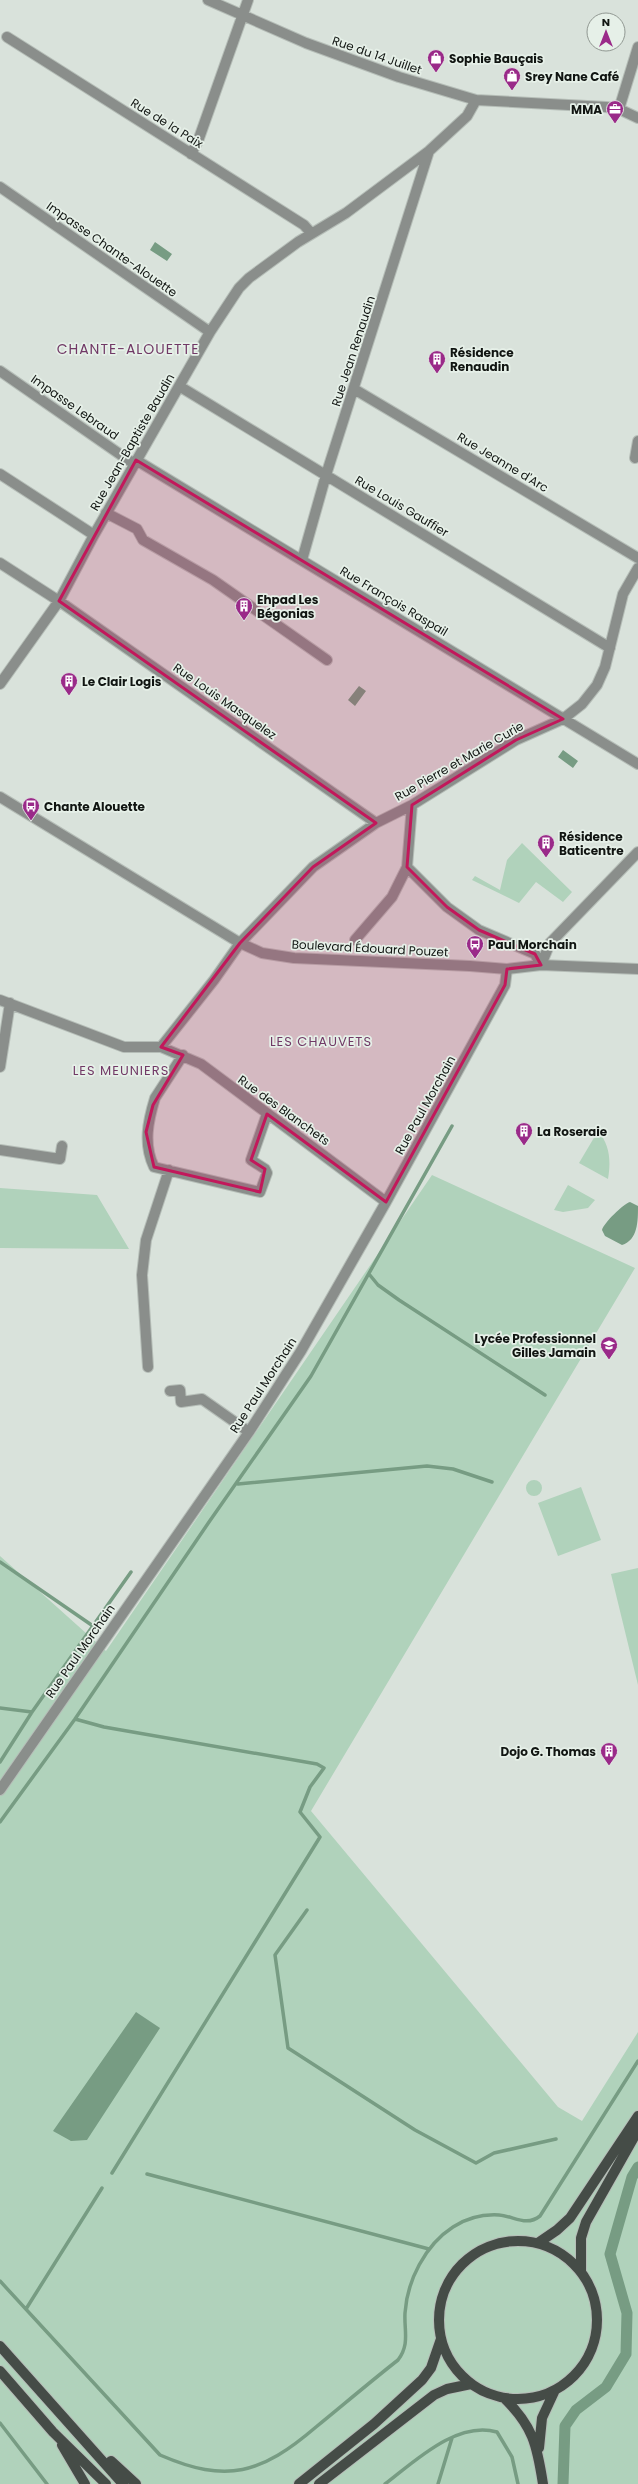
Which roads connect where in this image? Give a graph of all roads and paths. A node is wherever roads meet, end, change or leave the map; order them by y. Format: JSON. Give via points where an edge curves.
{"nodes":[{"id":1,"x":208,"y":0,"type":"edge"},
{"id":2,"x":248,"y":0,"type":"edge"},
{"id":3,"x":243,"y":15,"type":"junction"},
{"id":4,"x":7,"y":37,"type":"dead end"},
{"id":5,"x":638,"y":47,"type":"edge"},
{"id":6,"x":476,"y":100,"type":"junction"},
{"id":7,"x":618,"y":109,"type":"junction"},
{"id":8,"x":638,"y":118,"type":"edge"},
{"id":9,"x":429,"y":151,"type":"junction"},
{"id":10,"x":191,"y":154,"type":"junction"},
{"id":11,"x":0,"y":187,"type":"edge"},
{"id":12,"x":311,"y":233,"type":"junction"},
{"id":13,"x":210,"y":332,"type":"junction"},
{"id":14,"x":0,"y":371,"type":"edge"},
{"id":15,"x":179,"y":386,"type":"junction"},
{"id":16,"x":354,"y":389,"type":"junction"},
{"id":17,"x":638,"y":441,"type":"edge"},
{"id":18,"x":635,"y":458,"type":"dead end"},
{"id":19,"x":135,"y":462,"type":"junction"},
{"id":20,"x":0,"y":474,"type":"edge"},
{"id":21,"x":326,"y":475,"type":"junction"},
{"id":22,"x":106,"y":513,"type":"junction"},
{"id":23,"x":94,"y":535,"type":"junction"},
{"id":24,"x":638,"y":558,"type":"edge"},
{"id":25,"x":302,"y":560,"type":"junction"},
{"id":26,"x":0,"y":563,"type":"edge"},
{"id":27,"x":638,"y":568,"type":"edge"},
{"id":28,"x":59,"y":601,"type":"junction"},
{"id":29,"x":610,"y":648,"type":"junction"},
{"id":30,"x":327,"y":660,"type":"dead end"},
{"id":31,"x":0,"y":684,"type":"edge"},
{"id":32,"x":563,"y":719,"type":"junction"},
{"id":33,"x":638,"y":764,"type":"edge"},
{"id":34,"x":0,"y":797,"type":"edge"},
{"id":35,"x":412,"y":805,"type":"junction"},
{"id":36,"x":376,"y":822,"type":"junction"},
{"id":37,"x":638,"y":852,"type":"edge"},
{"id":38,"x":407,"y":867,"type":"junction"},
{"id":39,"x":355,"y":940,"type":"dead end"},
{"id":40,"x":240,"y":943,"type":"junction"},
{"id":41,"x":541,"y":965,"type":"junction"},
{"id":42,"x":507,"y":969,"type":"junction"},
{"id":43,"x":638,"y":969,"type":"edge"},
{"id":44,"x":5,"y":1001,"type":"edge"},
{"id":45,"x":161,"y":1047,"type":"junction"},
{"id":46,"x":183,"y":1055,"type":"junction"},
{"id":47,"x":0,"y":1067,"type":"edge"},
{"id":48,"x":267,"y":1114,"type":"junction"},
{"id":49,"x":62,"y":1146,"type":"dead end"},
{"id":50,"x":0,"y":1150,"type":"edge"},
{"id":51,"x":169,"y":1170,"type":"junction"},
{"id":52,"x":386,"y":1202,"type":"junction"},
{"id":53,"x":148,"y":1367,"type":"dead end"},
{"id":54,"x":170,"y":1391,"type":"dead end"},
{"id":55,"x":249,"y":1432,"type":"junction"},
{"id":56,"x":0,"y":1790,"type":"edge"},
{"id":57,"x":638,"y":2116,"type":"edge"},
{"id":58,"x":638,"y":2130,"type":"edge"},
{"id":59,"x":538,"y":2242,"type":"junction"},
{"id":60,"x":581,"y":2271,"type":"junction"},
{"id":61,"x":441,"y":2339,"type":"junction"},
{"id":62,"x":0,"y":2346,"type":"edge"},
{"id":63,"x":0,"y":2371,"type":"edge"},
{"id":64,"x":472,"y":2384,"type":"junction"},
{"id":65,"x":555,"y":2390,"type":"junction"},
{"id":66,"x":504,"y":2398,"type":"junction"},
{"id":67,"x":75,"y":2428,"type":"junction"},
{"id":68,"x":53,"y":2432,"type":"junction"},
{"id":69,"x":539,"y":2458,"type":"junction"},
{"id":70,"x":86,"y":2484,"type":"edge"},
{"id":71,"x":106,"y":2484,"type":"edge"},
{"id":72,"x":123,"y":2484,"type":"edge"},
{"id":73,"x":136,"y":2484,"type":"edge"},
{"id":74,"x":299,"y":2484,"type":"edge"},
{"id":75,"x":319,"y":2484,"type":"edge"},
{"id":76,"x":543,"y":2484,"type":"edge"}],
"edges":[{"from":1,"to":3,"type":"street","name":"Rue du 14 Juillet"},
{"from":2,"to":3,"type":"street"},
{"from":3,"to":6,"type":"street","name":"Rue du 14 Juillet","via":[[306,43],[385,72]]},
{"from":3,"to":10,"type":"street"},
{"from":4,"to":10,"type":"street","name":"Rue de la Paix"},
{"from":5,"to":7,"type":"street"},
{"from":6,"to":7,"type":"street","name":"Rue du 14 Juillet"},
{"from":6,"to":9,"type":"street","name":"Rue Jean-Baptiste Baudin","via":[[467,116]]},
{"from":7,"to":8,"type":"street","name":"Rue du 14 Juillet"},
{"from":9,"to":12,"type":"street","name":"Rue Jean-Baptiste Baudin","via":[[346,213]]},
{"from":9,"to":16,"type":"street","name":"Rue Jean Renaudin"},
{"from":10,"to":12,"type":"street","name":"Rue de la Paix","via":[[304,225]]},
{"from":11,"to":13,"type":"street","name":"Impasse Chante-Alouette"},
{"from":12,"to":13,"type":"street","name":"Rue Jean-Baptiste Baudin","via":[[249,278]]},
{"from":13,"to":15,"type":"street","name":"Rue Jean-Baptiste Baudin"},
{"from":14,"to":19,"type":"street","name":"Impasse Lebraud"},
{"from":15,"to":19,"type":"street","name":"Rue Jean-Baptiste Baudin"},
{"from":15,"to":21,"type":"street","name":"Rue Louis Gauffier"},
{"from":16,"to":21,"type":"street","name":"Rue Jean Renaudin"},
{"from":16,"to":24,"type":"street","name":"Rue Jeanne d'Arc"},
{"from":17,"to":18,"type":"street"},
{"from":19,"to":22,"type":"street","name":"Rue Jean-Baptiste Baudin"},
{"from":19,"to":25,"type":"street","name":"Rue François Raspail"},
{"from":20,"to":23,"type":"street"},
{"from":21,"to":25,"type":"street","name":"Rue Jean Renaudin"},
{"from":21,"to":29,"type":"street","name":"Rue Louis Gauffier"},
{"from":22,"to":23,"type":"street","name":"Rue Jean-Baptiste Baudin"},
{"from":22,"to":30,"type":"street","via":[[137,529],[144,540],[213,580]]},
{"from":23,"to":28,"type":"street","name":"Rue Jean-Baptiste Baudin"},
{"from":25,"to":32,"type":"street","name":"Rue François Raspail"},
{"from":26,"to":28,"type":"street","name":"Rue Louis Masquelez"},
{"from":27,"to":29,"type":"street","name":"Rue Pierre et Marie Curie","via":[[623,594]]},
{"from":28,"to":31,"type":"street","name":"Rue Jean-Baptiste Baudin"},
{"from":28,"to":36,"type":"street","name":"Rue Louis Masquelez"},
{"from":29,"to":32,"type":"street","name":"Rue Pierre et Marie Curie","via":[[597,685],[582,704]]},
{"from":32,"to":33,"type":"street","name":"Rue François Raspail"},
{"from":32,"to":35,"type":"street","name":"Rue Pierre et Marie Curie","via":[[516,740]]},
{"from":34,"to":40,"type":"street","name":"Boulevard Édouard Pouzet"},
{"from":35,"to":36,"type":"street","name":"Rue Pierre et Marie Curie"},
{"from":35,"to":38,"type":"street"},
{"from":36,"to":40,"type":"street","name":"Rue Pierre et Marie Curie","via":[[313,867]]},
{"from":37,"to":41,"type":"street","via":[[550,943]]},
{"from":38,"to":39,"type":"street","via":[[392,897]]},
{"from":38,"to":41,"type":"street","via":[[446,907],[479,930],[535,954]]},
{"from":40,"to":42,"type":"street","name":"Boulevard Édouard Pouzet","via":[[262,953],[294,958]]},
{"from":40,"to":45,"type":"street","name":"Rue Pierre et Marie Curie"},
{"from":41,"to":42,"type":"street","name":"Boulevard Édouard Pouzet"},
{"from":41,"to":43,"type":"street","name":"Boulevard Édouard Pouzet"},
{"from":42,"to":52,"type":"street","name":"Rue Paul Morchain","via":[[505,985]]},
{"from":44,"to":45,"type":"street","name":"Rue des Blanchets","via":[[124,1047]]},
{"from":44,"to":47,"type":"street"},
{"from":45,"to":46,"type":"street","name":"Rue des Blanchets"},
{"from":46,"to":48,"type":"street","name":"Rue des Blanchets","via":[[201,1064]]},
{"from":46,"to":51,"type":"street","via":[[155,1098],[146,1132],[154,1167]]},
{"from":48,"to":51,"type":"street","via":[[251,1160],[265,1169],[267,1174],[260,1192]]},
{"from":48,"to":52,"type":"street","name":"Rue des Blanchets"},
{"from":49,"to":50,"type":"street","via":[[60,1159]]},
{"from":51,"to":53,"type":"street","via":[[146,1240],[142,1275]]},
{"from":52,"to":55,"type":"street","name":"Rue Paul Morchain","via":[[301,1351]]},
{"from":54,"to":55,"type":"street","via":[[180,1390],[181,1402],[202,1399]]},
{"from":55,"to":56,"type":"street","name":"Rue Paul Morchain"},
{"from":57,"to":59,"type":"main road","via":[[570,2218]]},
{"from":58,"to":60,"type":"main road","via":[[586,2222],[580,2242]]},
{"from":59,"to":60,"type":"main road","via":[[566,2256]]},
{"from":59,"to":61,"type":"main road","via":[[511,2240],[497,2243],[478,2251],[462,2263],[446,2286],[442,2298],[439,2312]]},
{"from":60,"to":65,"type":"main road","via":[[588,2281],[597,2305],[596,2337],[583,2366],[566,2384]]},
{"from":61,"to":64,"type":"main road","via":[[454,2366]]},
{"from":61,"to":74,"type":"main road","via":[[431,2368],[414,2389]]},
{"from":62,"to":67,"type":"main road"},
{"from":63,"to":68,"type":"main road"},
{"from":64,"to":66,"type":"main road","via":[[487,2393]]},
{"from":64,"to":75,"type":"main road","via":[[447,2389],[434,2395]]},
{"from":65,"to":66,"type":"main road","via":[[530,2398]]},
{"from":65,"to":69,"type":"main road","via":[[542,2418]]},
{"from":66,"to":69,"type":"main road","via":[[526,2421]]},
{"from":67,"to":72,"type":"main road"},
{"from":67,"to":73,"type":"main road"},
{"from":68,"to":70,"type":"main road"},
{"from":68,"to":71,"type":"main road"},
{"from":69,"to":76,"type":"main road"}]}
